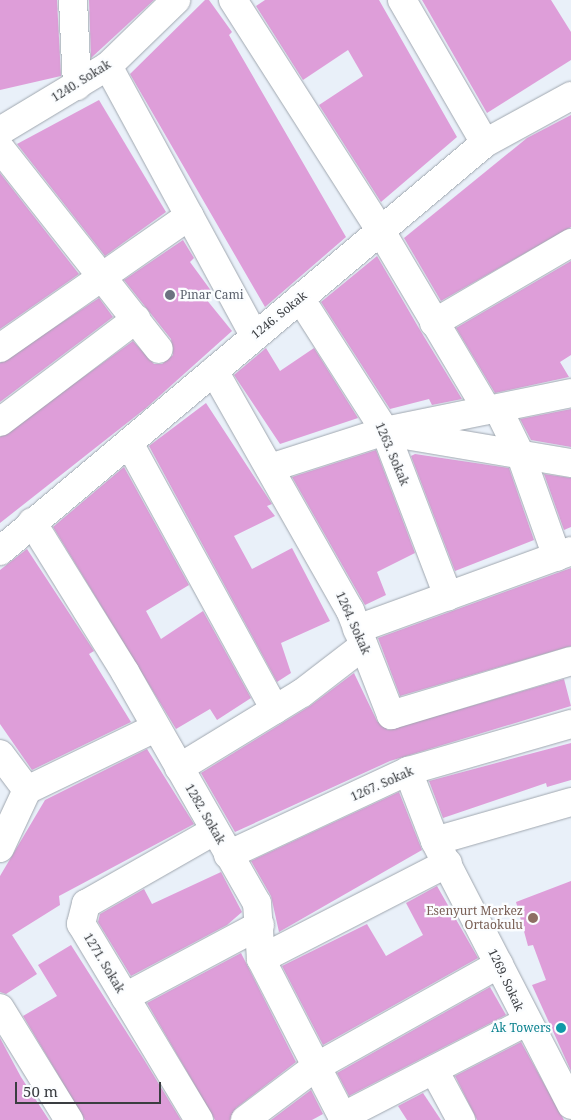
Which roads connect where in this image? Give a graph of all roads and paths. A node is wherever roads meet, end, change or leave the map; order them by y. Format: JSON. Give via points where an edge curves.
{"nodes":[{"id":1,"x":73,"y":0,"type":"edge"},
{"id":2,"x":233,"y":0,"type":"edge"},
{"id":3,"x":402,"y":0,"type":"edge"},
{"id":4,"x":175,"y":1,"type":"edge"},
{"id":5,"x":108,"y":66,"type":"junction"},
{"id":6,"x":77,"y":86,"type":"junction"},
{"id":7,"x":571,"y":96,"type":"edge"},
{"id":8,"x":2,"y":131,"type":"edge"},
{"id":9,"x":485,"y":143,"type":"junction"},
{"id":10,"x":188,"y":216,"type":"junction"},
{"id":11,"x":382,"y":233,"type":"junction"},
{"id":12,"x":571,"y":243,"type":"edge"},
{"id":13,"x":102,"y":273,"type":"junction"},
{"id":14,"x":300,"y":298,"type":"junction"},
{"id":15,"x":136,"y":319,"type":"junction"},
{"id":16,"x":434,"y":323,"type":"junction"},
{"id":17,"x":254,"y":335,"type":"junction"},
{"id":18,"x":0,"y":348,"type":"edge"},
{"id":19,"x":159,"y":349,"type":"dead end"},
{"id":20,"x":214,"y":371,"type":"junction"},
{"id":21,"x":571,"y":394,"type":"edge"},
{"id":22,"x":492,"y":409,"type":"junction"},
{"id":23,"x":0,"y":422,"type":"edge"},
{"id":24,"x":385,"y":431,"type":"junction"},
{"id":25,"x":128,"y":443,"type":"junction"},
{"id":26,"x":521,"y":456,"type":"junction"},
{"id":27,"x":571,"y":463,"type":"edge"},
{"id":28,"x":270,"y":468,"type":"junction"},
{"id":29,"x":32,"y":522,"type":"junction"},
{"id":30,"x":0,"y":551,"type":"edge"},
{"id":31,"x":564,"y":554,"type":"edge"},
{"id":32,"x":448,"y":596,"type":"junction"},
{"id":33,"x":360,"y":637,"type":"junction"},
{"id":34,"x":571,"y":661,"type":"edge"},
{"id":35,"x":275,"y":710,"type":"junction"},
{"id":36,"x":571,"y":724,"type":"edge"},
{"id":37,"x":155,"y":728,"type":"junction"},
{"id":38,"x":0,"y":754,"type":"edge"},
{"id":39,"x":179,"y":768,"type":"junction"},
{"id":40,"x":408,"y":771,"type":"junction"},
{"id":41,"x":27,"y":790,"type":"junction"},
{"id":42,"x":571,"y":802,"type":"edge"},
{"id":43,"x":214,"y":831,"type":"junction"},
{"id":44,"x":0,"y":848,"type":"edge"},
{"id":45,"x":442,"y":852,"type":"junction"},
{"id":46,"x":228,"y":855,"type":"junction"},
{"id":47,"x":260,"y":925,"type":"junction"},
{"id":48,"x":261,"y":959,"type":"junction"},
{"id":49,"x":498,"y":964,"type":"junction"},
{"id":50,"x":124,"y":997,"type":"junction"},
{"id":51,"x":0,"y":1008,"type":"edge"},
{"id":52,"x":526,"y":1022,"type":"junction"},
{"id":53,"x":314,"y":1068,"type":"junction"},
{"id":54,"x":434,"y":1070,"type":"junction"},
{"id":55,"x":571,"y":1105,"type":"edge"},
{"id":56,"x":343,"y":1119,"type":"edge"},
{"id":57,"x":70,"y":1120,"type":"edge"},
{"id":58,"x":199,"y":1120,"type":"edge"},
{"id":59,"x":245,"y":1120,"type":"edge"},
{"id":60,"x":461,"y":1120,"type":"edge"}],
"edges":[{"from":1,"to":6,"type":"street"},
{"from":2,"to":11,"type":"street"},
{"from":3,"to":9,"type":"street"},
{"from":4,"to":5,"type":"street","name":"1240. Sokak"},
{"from":5,"to":6,"type":"street","name":"1240. Sokak"},
{"from":5,"to":10,"type":"street"},
{"from":6,"to":8,"type":"street","name":"1240. Sokak"},
{"from":7,"to":9,"type":"street","name":"1246. Sokak"},
{"from":8,"to":13,"type":"street"},
{"from":9,"to":11,"type":"street","name":"1246. Sokak"},
{"from":10,"to":13,"type":"street"},
{"from":10,"to":17,"type":"street"},
{"from":11,"to":14,"type":"street","name":"1246. Sokak"},
{"from":11,"to":16,"type":"street"},
{"from":12,"to":16,"type":"street"},
{"from":13,"to":15,"type":"street"},
{"from":13,"to":18,"type":"street"},
{"from":14,"to":17,"type":"street","name":"1246. Sokak"},
{"from":14,"to":24,"type":"street","name":"1263. Sokak"},
{"from":15,"to":19,"type":"street"},
{"from":15,"to":23,"type":"street"},
{"from":16,"to":22,"type":"street"},
{"from":17,"to":20,"type":"street","name":"1246. Sokak"},
{"from":20,"to":25,"type":"street","name":"1246. Sokak"},
{"from":20,"to":28,"type":"street","name":"1264. Sokak"},
{"from":21,"to":22,"type":"street"},
{"from":22,"to":24,"type":"street"},
{"from":22,"to":26,"type":"street"},
{"from":24,"to":26,"type":"street"},
{"from":24,"to":28,"type":"street"},
{"from":24,"to":32,"type":"street","name":"1263. Sokak"},
{"from":25,"to":29,"type":"street","name":"1246. Sokak"},
{"from":25,"to":35,"type":"street"},
{"from":26,"to":27,"type":"street"},
{"from":26,"to":31,"type":"street"},
{"from":28,"to":33,"type":"street","name":"1264. Sokak"},
{"from":29,"to":30,"type":"street","name":"1246. Sokak"},
{"from":29,"to":37,"type":"street","name":"1282. Sokak"},
{"from":31,"to":32,"type":"street"},
{"from":32,"to":33,"type":"street"},
{"from":33,"to":34,"type":"street","name":"1264. Sokak","via":[[392,715]]},
{"from":33,"to":35,"type":"street"},
{"from":35,"to":39,"type":"street"},
{"from":36,"to":40,"type":"street","name":"1267. Sokak"},
{"from":37,"to":39,"type":"street","name":"1282. Sokak"},
{"from":37,"to":41,"type":"street"},
{"from":38,"to":41,"type":"street"},
{"from":39,"to":43,"type":"street","name":"1282. Sokak"},
{"from":40,"to":45,"type":"street","name":"1269. Sokak"},
{"from":40,"to":46,"type":"street","name":"1267. Sokak"},
{"from":41,"to":44,"type":"street"},
{"from":42,"to":45,"type":"street"},
{"from":43,"to":46,"type":"street","name":"1282. Sokak"},
{"from":43,"to":50,"type":"street","name":"1271. Sokak","via":[[86,904],[81,924]]},
{"from":45,"to":48,"type":"street"},
{"from":45,"to":49,"type":"street","name":"1269. Sokak"},
{"from":46,"to":47,"type":"street","name":"1282. Sokak","via":[[257,902]]},
{"from":47,"to":48,"type":"street","name":"1282. Sokak"},
{"from":47,"to":50,"type":"street"},
{"from":48,"to":53,"type":"street","name":"1282. Sokak"},
{"from":49,"to":52,"type":"street","name":"1269. Sokak"},
{"from":49,"to":53,"type":"street"},
{"from":50,"to":58,"type":"street","name":"1271. Sokak"},
{"from":51,"to":57,"type":"street"},
{"from":52,"to":54,"type":"street"},
{"from":52,"to":55,"type":"street","name":"1269. Sokak"},
{"from":53,"to":56,"type":"street","name":"1282. Sokak"},
{"from":53,"to":59,"type":"street"},
{"from":54,"to":56,"type":"street"},
{"from":54,"to":60,"type":"street"}]}
